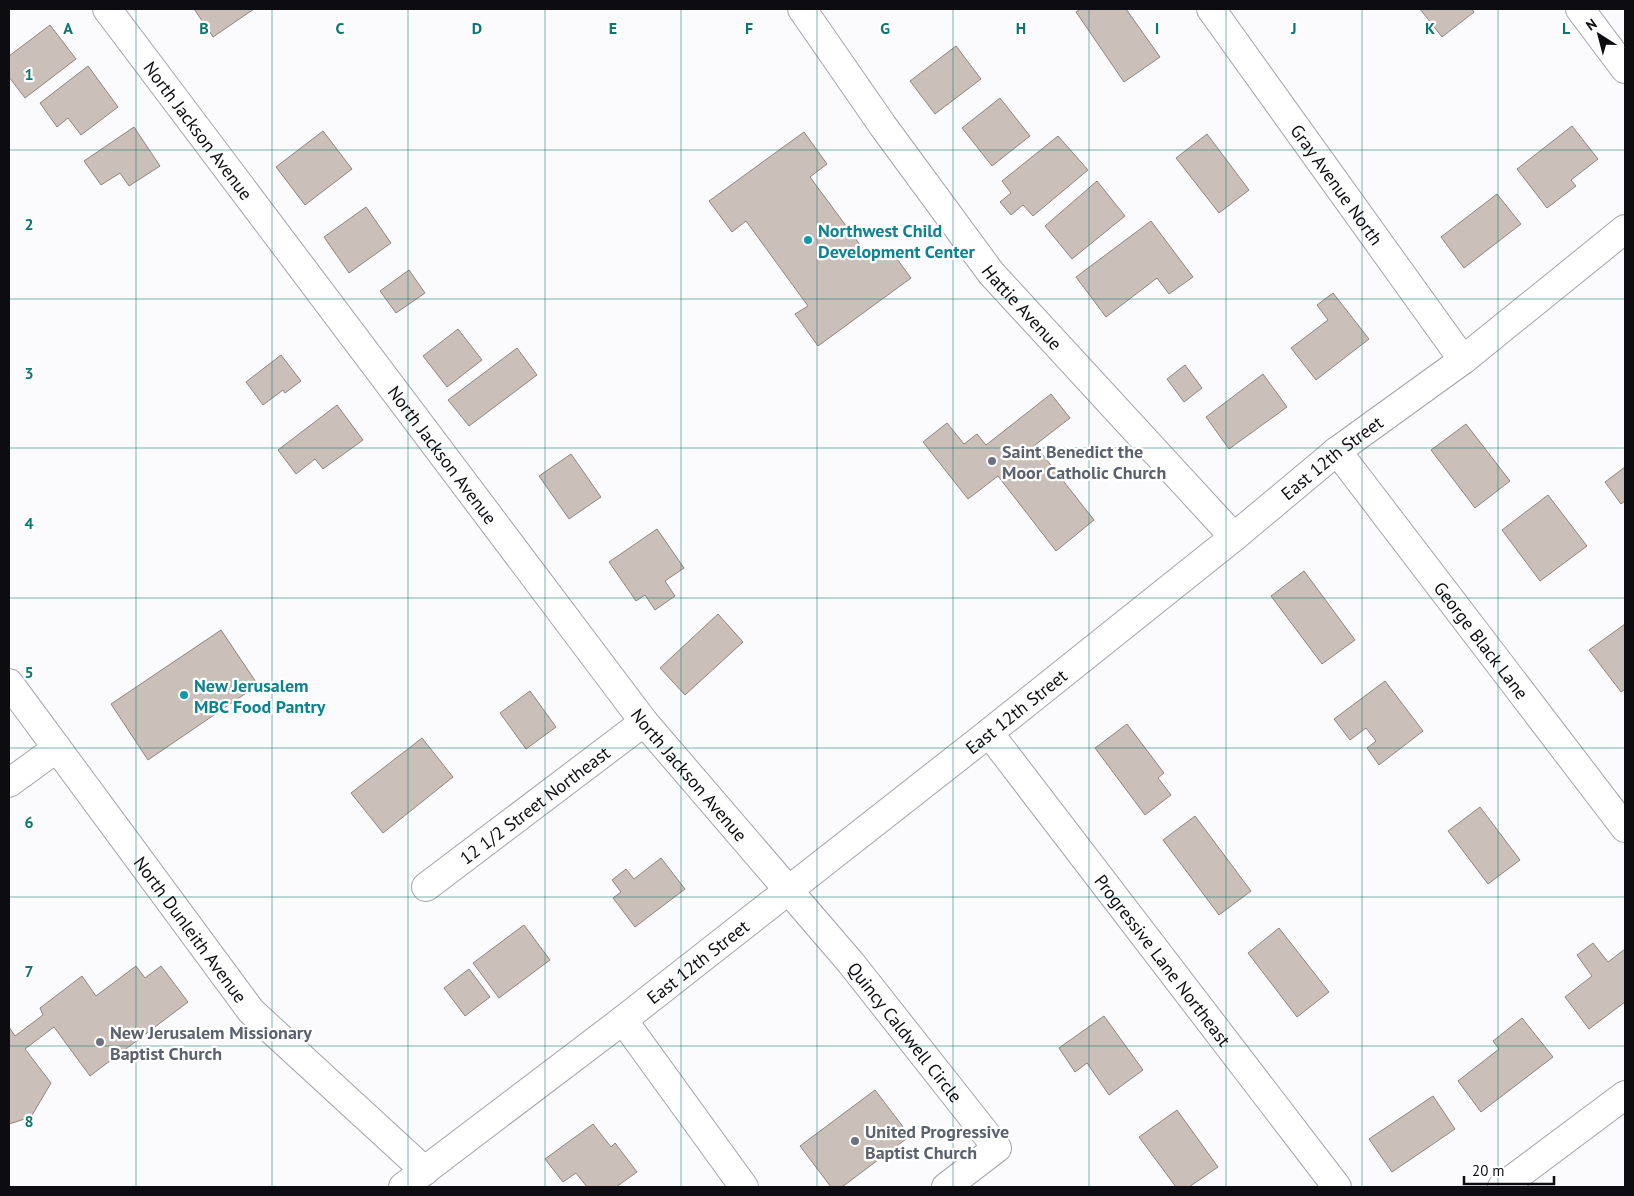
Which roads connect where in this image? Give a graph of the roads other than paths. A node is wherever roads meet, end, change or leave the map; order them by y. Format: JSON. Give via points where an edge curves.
{"nodes":[{"id":1,"x":107,"y":9,"type":"edge"},
{"id":2,"x":802,"y":9,"type":"edge"},
{"id":3,"x":1211,"y":9,"type":"edge"},
{"id":4,"x":1580,"y":9,"type":"edge"},
{"id":5,"x":1625,"y":69,"type":"edge"},
{"id":6,"x":1625,"y":229,"type":"edge"},
{"id":7,"x":1463,"y":360,"type":"junction"},
{"id":8,"x":1337,"y":451,"type":"junction"},
{"id":9,"x":1234,"y":537,"type":"junction"},
{"id":10,"x":9,"y":683,"type":"edge"},
{"id":11,"x":644,"y":722,"type":"junction"},
{"id":12,"x":990,"y":733,"type":"junction"},
{"id":13,"x":57,"y":748,"type":"junction"},
{"id":14,"x":9,"y":783,"type":"edge"},
{"id":15,"x":1625,"y":828,"type":"edge"},
{"id":16,"x":426,"y":887,"type":"dead end"},
{"id":17,"x":788,"y":890,"type":"junction"},
{"id":18,"x":623,"y":1020,"type":"junction"},
{"id":19,"x":1625,"y":1095,"type":"edge"},
{"id":20,"x":425,"y":1171,"type":"junction"},
{"id":21,"x":404,"y":1187,"type":"edge"},
{"id":22,"x":744,"y":1187,"type":"edge"},
{"id":23,"x":946,"y":1187,"type":"edge"},
{"id":24,"x":1337,"y":1187,"type":"edge"},
{"id":25,"x":1502,"y":1187,"type":"edge"}],
"edges":[{"from":1,"to":11,"type":"street","name":"North Jackson Avenue"},
{"from":2,"to":9,"type":"street","name":"Hattie Avenue","via":[[883,126],[992,273]]},
{"from":3,"to":7,"type":"street","name":"Gray Avenue North"},
{"from":4,"to":5,"type":"street"},
{"from":6,"to":7,"type":"street","name":"East 12th Street"},
{"from":7,"to":8,"type":"street","name":"East 12th Street"},
{"from":8,"to":9,"type":"street","name":"East 12th Street"},
{"from":8,"to":15,"type":"street","name":"George Black Lane"},
{"from":9,"to":12,"type":"street","name":"East 12th Street"},
{"from":10,"to":13,"type":"street","name":"North Dunleith Avenue"},
{"from":11,"to":16,"type":"street","name":"12 1/2 Street Northeast"},
{"from":11,"to":17,"type":"street","name":"North Jackson Avenue"},
{"from":12,"to":17,"type":"street","name":"East 12th Street"},
{"from":12,"to":24,"type":"street","name":"Progressive Lane Northeast"},
{"from":13,"to":14,"type":"street"},
{"from":13,"to":20,"type":"street","name":"North Dunleith Avenue","via":[[251,1011]]},
{"from":17,"to":18,"type":"street","name":"East 12th Street"},
{"from":17,"to":23,"type":"street","name":"Quincy Caldwell Circle","via":[[851,963],[997,1148]]},
{"from":18,"to":20,"type":"street","name":"East 12th Street"},
{"from":18,"to":22,"type":"street"},
{"from":19,"to":25,"type":"street"},
{"from":20,"to":21,"type":"street","name":"East 12th Street"}]}
